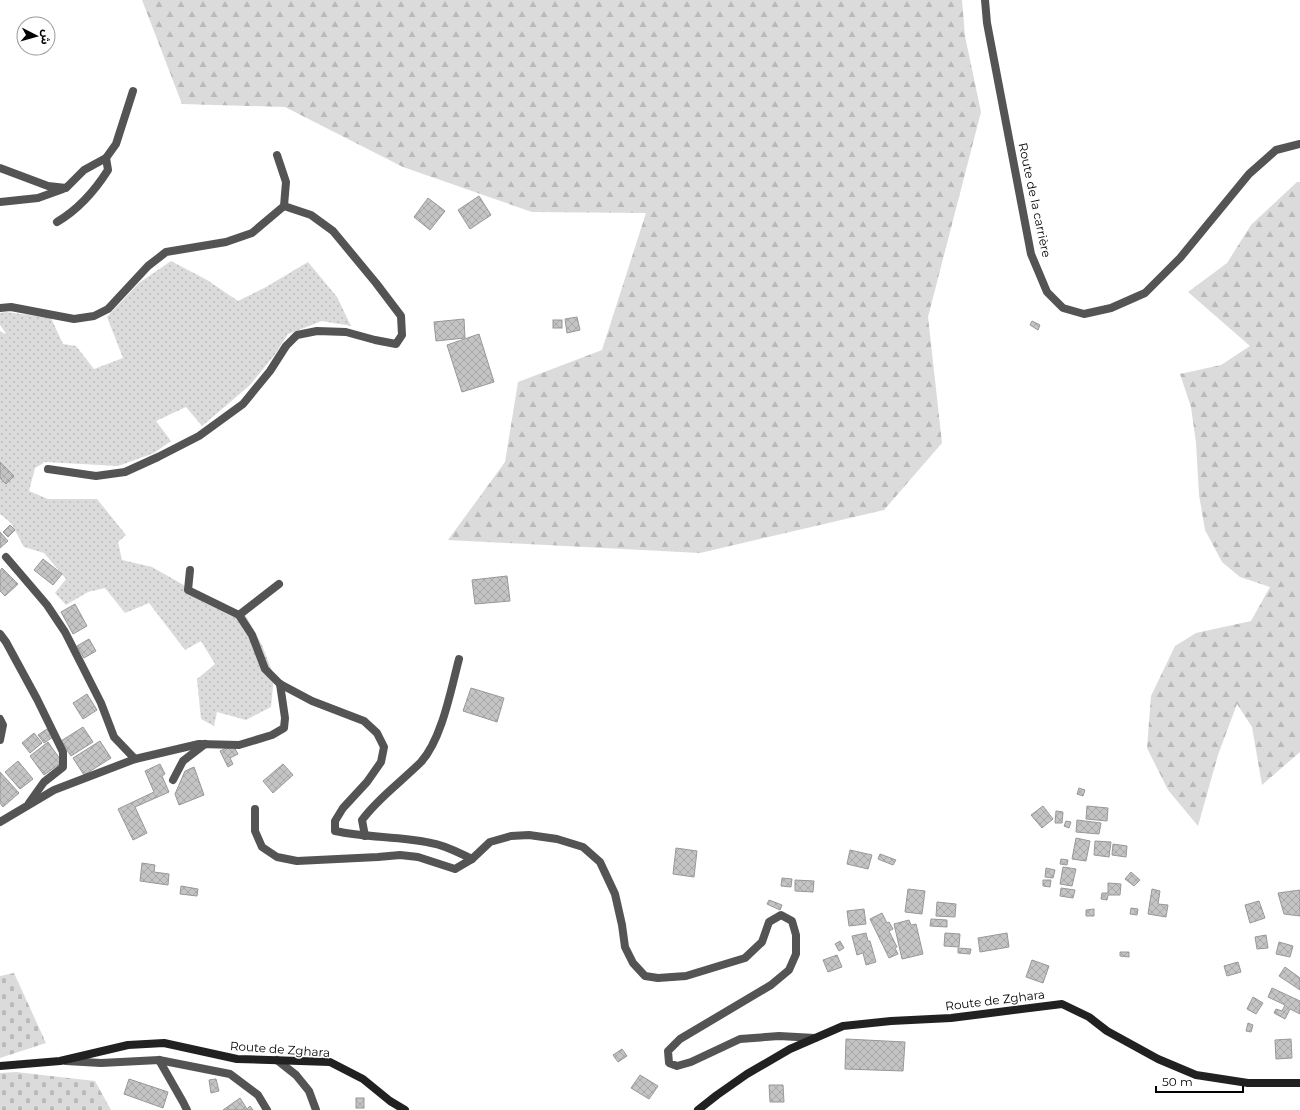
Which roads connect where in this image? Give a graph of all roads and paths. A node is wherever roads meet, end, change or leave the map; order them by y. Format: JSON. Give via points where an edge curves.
{"nodes":[{"id":1,"x":985,"y":0,"type":"edge"},
{"id":2,"x":133,"y":90,"type":"dead end"},
{"id":3,"x":1300,"y":144,"type":"edge"},
{"id":4,"x":277,"y":154,"type":"dead end"},
{"id":5,"x":106,"y":158,"type":"junction"},
{"id":6,"x":0,"y":168,"type":"edge"},
{"id":7,"x":66,"y":188,"type":"junction"},
{"id":8,"x":0,"y":202,"type":"edge"},
{"id":9,"x":284,"y":206,"type":"junction"},
{"id":10,"x":57,"y":222,"type":"dead end"},
{"id":11,"x":0,"y":308,"type":"edge"},
{"id":12,"x":48,"y":469,"type":"dead end"},
{"id":13,"x":6,"y":557,"type":"dead end"},
{"id":14,"x":190,"y":570,"type":"dead end"},
{"id":15,"x":279,"y":584,"type":"dead end"},
{"id":16,"x":239,"y":616,"type":"junction"},
{"id":17,"x":0,"y":634,"type":"edge"},
{"id":18,"x":459,"y":659,"type":"dead end"},
{"id":19,"x":280,"y":684,"type":"junction"},
{"id":20,"x":0,"y":719,"type":"edge"},
{"id":21,"x":0,"y":740,"type":"edge"},
{"id":22,"x":205,"y":744,"type":"junction"},
{"id":23,"x":135,"y":760,"type":"junction"},
{"id":24,"x":173,"y":780,"type":"dead end"},
{"id":25,"x":27,"y":805,"type":"junction"},
{"id":26,"x":255,"y":809,"type":"dead end"},
{"id":27,"x":0,"y":822,"type":"edge"},
{"id":28,"x":365,"y":836,"type":"junction"},
{"id":29,"x":472,"y":859,"type":"junction"},
{"id":30,"x":815,"y":1038,"type":"junction"},
{"id":31,"x":159,"y":1060,"type":"junction"},
{"id":32,"x":277,"y":1060,"type":"junction"},
{"id":33,"x":60,"y":1061,"type":"junction"},
{"id":34,"x":0,"y":1066,"type":"edge"},
{"id":35,"x":1300,"y":1083,"type":"edge"},
{"id":36,"x":187,"y":1110,"type":"edge"},
{"id":37,"x":267,"y":1110,"type":"edge"},
{"id":38,"x":316,"y":1110,"type":"edge"},
{"id":39,"x":405,"y":1110,"type":"edge"},
{"id":40,"x":698,"y":1110,"type":"edge"}],
"edges":[{"from":1,"to":3,"type":"street","name":"Route de la carrière","via":[[1031,254],[1047,292],[1063,308],[1084,314],[1112,308],[1145,292],[1180,258],[1249,174],[1276,150]]},
{"from":2,"to":5,"type":"street","via":[[116,144]]},
{"from":4,"to":9,"type":"street","via":[[286,182]]},
{"from":5,"to":7,"type":"street","via":[[84,170]]},
{"from":5,"to":10,"type":"street","via":[[108,170],[98,186],[71,214]]},
{"from":6,"to":7,"type":"street","via":[[48,186]]},
{"from":7,"to":8,"type":"street","via":[[38,198]]},
{"from":9,"to":11,"type":"street","via":[[252,233],[226,242],[166,252],[148,266],[108,309],[94,316],[74,318],[11,307]]},
{"from":9,"to":12,"type":"street","via":[[311,215],[333,231],[376,283],[401,316],[402,335],[396,344],[346,332],[317,331],[297,335],[242,404],[199,436],[125,472],[96,476]]},
{"from":13,"to":23,"type":"street","via":[[47,605],[64,632],[114,737]]},
{"from":14,"to":16,"type":"street","via":[[188,590]]},
{"from":15,"to":16,"type":"street"},
{"from":16,"to":19,"type":"street","via":[[252,635],[265,669]]},
{"from":17,"to":25,"type":"street","via":[[34,692],[63,752],[63,767],[44,782]]},
{"from":18,"to":28,"type":"street","via":[[435,740],[422,761],[369,809],[362,820]]},
{"from":19,"to":22,"type":"street","via":[[284,728],[272,735],[239,745]]},
{"from":19,"to":28,"type":"street","via":[[364,721],[377,733],[384,747],[381,762],[335,821],[335,831]]},
{"from":20,"to":21,"type":"street","via":[[3,725]]},
{"from":22,"to":23,"type":"street"},
{"from":22,"to":24,"type":"street","via":[[183,761]]},
{"from":23,"to":25,"type":"street","via":[[54,790]]},
{"from":25,"to":27,"type":"street"},
{"from":26,"to":29,"type":"street","via":[[255,831],[262,847],[277,857],[297,861],[400,855],[418,857],[455,869]]},
{"from":28,"to":29,"type":"street","via":[[433,843]]},
{"from":29,"to":30,"type":"street","via":[[490,842],[511,836],[530,834],[583,847],[600,862],[615,894],[625,947],[633,963],[645,976],[686,976],[745,958],[762,942],[769,922],[781,915],[792,921],[796,935],[796,954],[789,970],[771,985],[680,1039],[668,1051],[669,1063],[677,1066],[691,1062],[740,1039],[779,1036]]},
{"from":30,"to":35,"type":"street","name":"Route de Zghara","via":[[843,1026],[952,1018],[1062,1004],[1158,1059],[1196,1075],[1248,1083]]},
{"from":30,"to":40,"type":"street","name":"Route de Zghara","via":[[747,1074]]},
{"from":31,"to":33,"type":"street","via":[[101,1063]]},
{"from":31,"to":36,"type":"street"},
{"from":31,"to":37,"type":"street","via":[[230,1074],[258,1095]]},
{"from":32,"to":33,"type":"street","name":"Route de Zghara","via":[[238,1059],[164,1043],[128,1045]]},
{"from":32,"to":38,"type":"street","via":[[296,1075],[309,1091]]},
{"from":32,"to":39,"type":"street","name":"Route de Zghara","via":[[330,1062],[363,1079]]},
{"from":33,"to":34,"type":"street","name":"Route de Zghara"}]}
